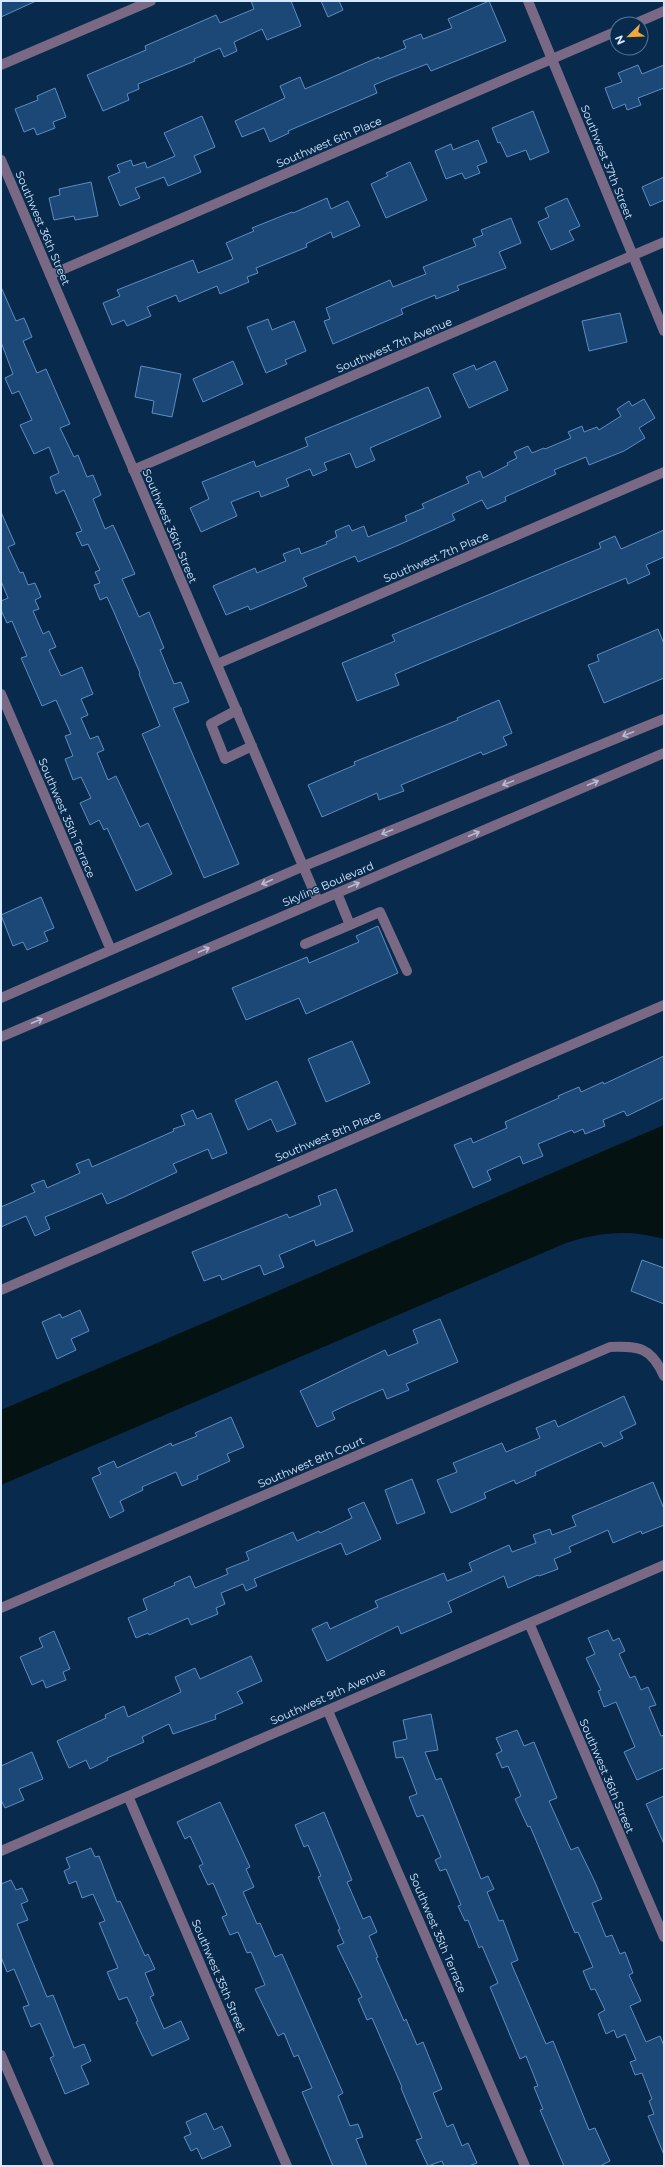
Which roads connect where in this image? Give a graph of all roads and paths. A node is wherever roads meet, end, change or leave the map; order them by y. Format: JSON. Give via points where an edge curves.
{"nodes":[{"id":1,"x":151,"y":1,"type":"edge"},
{"id":2,"x":528,"y":1,"type":"edge"},
{"id":3,"x":664,"y":11,"type":"edge"},
{"id":4,"x":649,"y":18,"type":"edge"},
{"id":5,"x":609,"y":34,"type":"edge"},
{"id":6,"x":552,"y":59,"type":"junction"},
{"id":7,"x":1,"y":65,"type":"edge"},
{"id":8,"x":1,"y":160,"type":"edge"},
{"id":9,"x":664,"y":242,"type":"edge"},
{"id":10,"x":633,"y":256,"type":"junction"},
{"id":11,"x":50,"y":275,"type":"junction"},
{"id":12,"x":664,"y":331,"type":"edge"},
{"id":13,"x":133,"y":470,"type":"junction"},
{"id":14,"x":664,"y":472,"type":"edge"},
{"id":15,"x":217,"y":664,"type":"junction"},
{"id":16,"x":1,"y":694,"type":"edge"},
{"id":17,"x":237,"y":710,"type":"junction"},
{"id":18,"x":664,"y":720,"type":"edge"},
{"id":19,"x":252,"y":746,"type":"junction"},
{"id":20,"x":664,"y":753,"type":"edge"},
{"id":21,"x":304,"y":866,"type":"junction"},
{"id":22,"x":337,"y":893,"type":"junction"},
{"id":23,"x":318,"y":901,"type":"junction"},
{"id":24,"x":350,"y":925,"type":"junction"},
{"id":25,"x":305,"y":944,"type":"dead end"},
{"id":26,"x":111,"y":950,"type":"junction"},
{"id":27,"x":406,"y":971,"type":"dead end"},
{"id":28,"x":1,"y":998,"type":"edge"},
{"id":29,"x":664,"y":1005,"type":"edge"},
{"id":30,"x":1,"y":1037,"type":"edge"},
{"id":31,"x":1,"y":1290,"type":"edge"},
{"id":32,"x":664,"y":1376,"type":"edge"},
{"id":33,"x":664,"y":1565,"type":"edge"},
{"id":34,"x":1,"y":1608,"type":"edge"},
{"id":35,"x":529,"y":1623,"type":"junction"},
{"id":36,"x":328,"y":1711,"type":"junction"},
{"id":37,"x":128,"y":1796,"type":"junction"},
{"id":38,"x":1,"y":1850,"type":"edge"},
{"id":39,"x":664,"y":1937,"type":"edge"},
{"id":40,"x":1,"y":2055,"type":"edge"},
{"id":41,"x":49,"y":2166,"type":"edge"},
{"id":42,"x":287,"y":2166,"type":"edge"},
{"id":43,"x":525,"y":2166,"type":"edge"}],
"edges":[{"from":1,"to":7,"type":"street"},
{"from":2,"to":6,"type":"street","name":"Southwest 37th Street"},
{"from":3,"to":4,"type":"street"},
{"from":5,"to":6,"type":"street","name":"Southwest 6th Place"},
{"from":6,"to":10,"type":"street","name":"Southwest 37th Street"},
{"from":6,"to":11,"type":"street","name":"Southwest 6th Place"},
{"from":8,"to":11,"type":"street","name":"Southwest 36th Street"},
{"from":9,"to":10,"type":"street","name":"Southwest 7th Avenue"},
{"from":10,"to":12,"type":"street","name":"Southwest 37th Street"},
{"from":10,"to":13,"type":"street","name":"Southwest 7th Avenue"},
{"from":11,"to":13,"type":"street","name":"Southwest 36th Street"},
{"from":13,"to":15,"type":"street","name":"Southwest 36th Street"},
{"from":14,"to":15,"type":"street","name":"Southwest 7th Place"},
{"from":15,"to":17,"type":"street","name":"Southwest 36th Street"},
{"from":16,"to":26,"type":"street","name":"Southwest 35th Terrace"},
{"from":17,"to":19,"type":"street","name":"Southwest 36th Street"},
{"from":17,"to":19,"type":"street","via":[[211,724],[225,759]]},
{"from":18,"to":21,"type":"street","one_way":true},
{"from":19,"to":21,"type":"street","name":"Southwest 36th Street"},
{"from":22,"to":20,"type":"street","name":"Skyline Boulevard","one_way":true},
{"from":21,"to":23,"type":"street","name":"Southwest 36th Street"},
{"from":21,"to":26,"type":"street","one_way":true},
{"from":22,"to":23,"type":"street","name":"Skyline Boulevard"},
{"from":22,"to":24,"type":"street"},
{"from":30,"to":23,"type":"street","name":"Skyline Boulevard","one_way":true},
{"from":24,"to":25,"type":"street"},
{"from":24,"to":27,"type":"street","via":[[380,912]]},
{"from":26,"to":28,"type":"street"},
{"from":29,"to":31,"type":"street","name":"Southwest 8th Place"},
{"from":32,"to":34,"type":"street","name":"Southwest 8th Court","via":[[649,1354],[633,1346],[610,1347]]},
{"from":33,"to":35,"type":"street","name":"Southwest 9th Avenue"},
{"from":35,"to":36,"type":"street","name":"Southwest 9th Avenue"},
{"from":35,"to":39,"type":"street","name":"Southwest 36th Street"},
{"from":36,"to":37,"type":"street","name":"Southwest 9th Avenue"},
{"from":36,"to":43,"type":"street","name":"Southwest 35th Terrace"},
{"from":37,"to":38,"type":"street","name":"Southwest 9th Avenue"},
{"from":37,"to":42,"type":"street","name":"Southwest 35th Street"},
{"from":40,"to":41,"type":"street"}]}
